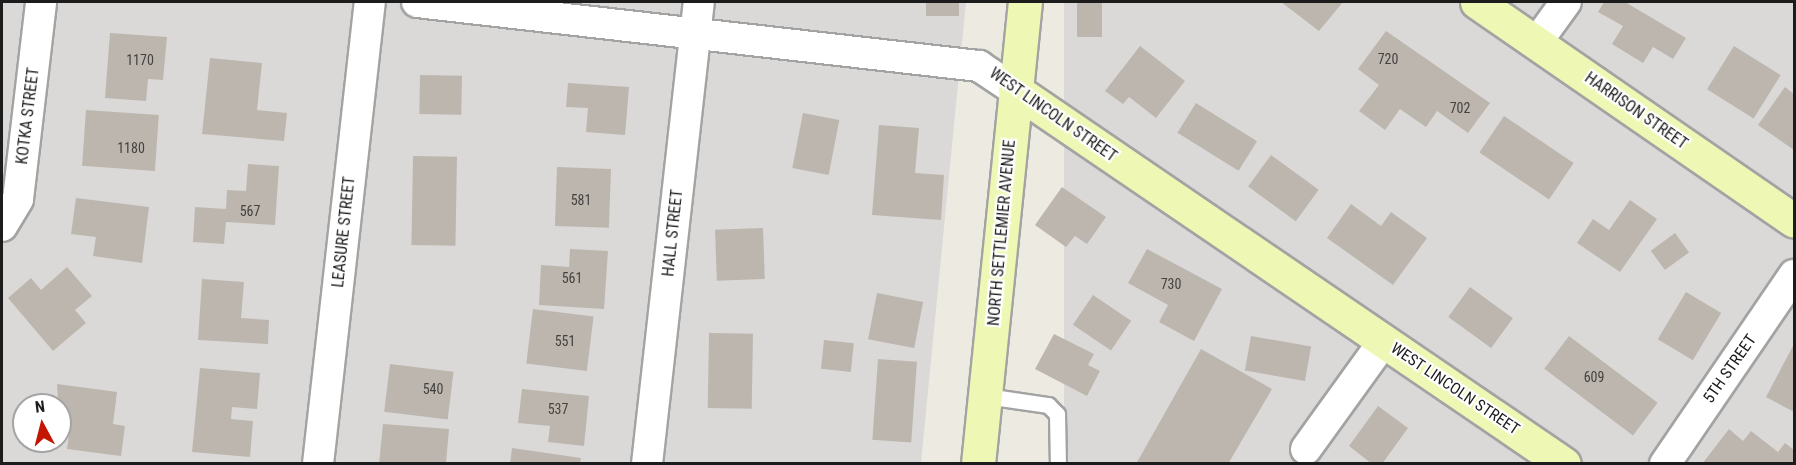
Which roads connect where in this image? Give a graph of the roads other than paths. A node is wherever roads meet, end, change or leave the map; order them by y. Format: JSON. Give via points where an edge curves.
{"nodes":[{"id":1,"x":41,"y":2,"type":"edge"},
{"id":2,"x":369,"y":2,"type":"edge"},
{"id":3,"x":417,"y":2,"type":"edge"},
{"id":4,"x":1025,"y":2,"type":"edge"},
{"id":5,"x":1477,"y":2,"type":"edge"},
{"id":6,"x":1566,"y":2,"type":"edge"},
{"id":7,"x":697,"y":16,"type":"edge"},
{"id":8,"x":1538,"y":42,"type":"junction"},
{"id":9,"x":1015,"y":90,"type":"junction"},
{"id":10,"x":1794,"y":221,"type":"edge"},
{"id":11,"x":2,"y":226,"type":"edge"},
{"id":12,"x":1794,"y":275,"type":"edge"},
{"id":13,"x":1384,"y":341,"type":"junction"},
{"id":14,"x":986,"y":396,"type":"junction"},
{"id":15,"x":1306,"y":449,"type":"dead end"},
{"id":16,"x":318,"y":464,"type":"edge"},
{"id":17,"x":647,"y":464,"type":"edge"},
{"id":18,"x":978,"y":464,"type":"edge"},
{"id":19,"x":1058,"y":464,"type":"edge"},
{"id":20,"x":1564,"y":464,"type":"edge"},
{"id":21,"x":1665,"y":464,"type":"edge"}],
"edges":[{"from":1,"to":11,"type":"street","name":"KOTKA STREET","via":[[18,199]]},
{"from":2,"to":16,"type":"street","name":"LEASURE STREET"},
{"from":3,"to":7,"type":"street","name":"WEST LINCOLN STREET"},
{"from":4,"to":9,"type":"street","name":"NORTH SETTLEMIER AVENUE"},
{"from":5,"to":8,"type":"street","name":"HARRISON STREET"},
{"from":6,"to":8,"type":"street"},
{"from":7,"to":9,"type":"street","name":"WEST LINCOLN STREET","via":[[979,66]]},
{"from":7,"to":17,"type":"street","name":"HALL STREET"},
{"from":8,"to":10,"type":"street","name":"HARRISON STREET"},
{"from":9,"to":13,"type":"street","name":"WEST LINCOLN STREET"},
{"from":9,"to":14,"type":"street","name":"NORTH SETTLEMIER AVENUE"},
{"from":12,"to":21,"type":"street","name":"5TH STREET"},
{"from":13,"to":15,"type":"street"},
{"from":13,"to":20,"type":"street","name":"WEST LINCOLN STREET"},
{"from":14,"to":18,"type":"street","name":"NORTH SETTLEMIER AVENUE"},
{"from":14,"to":19,"type":"lane","via":[[1048,405],[1057,414]]}]}
